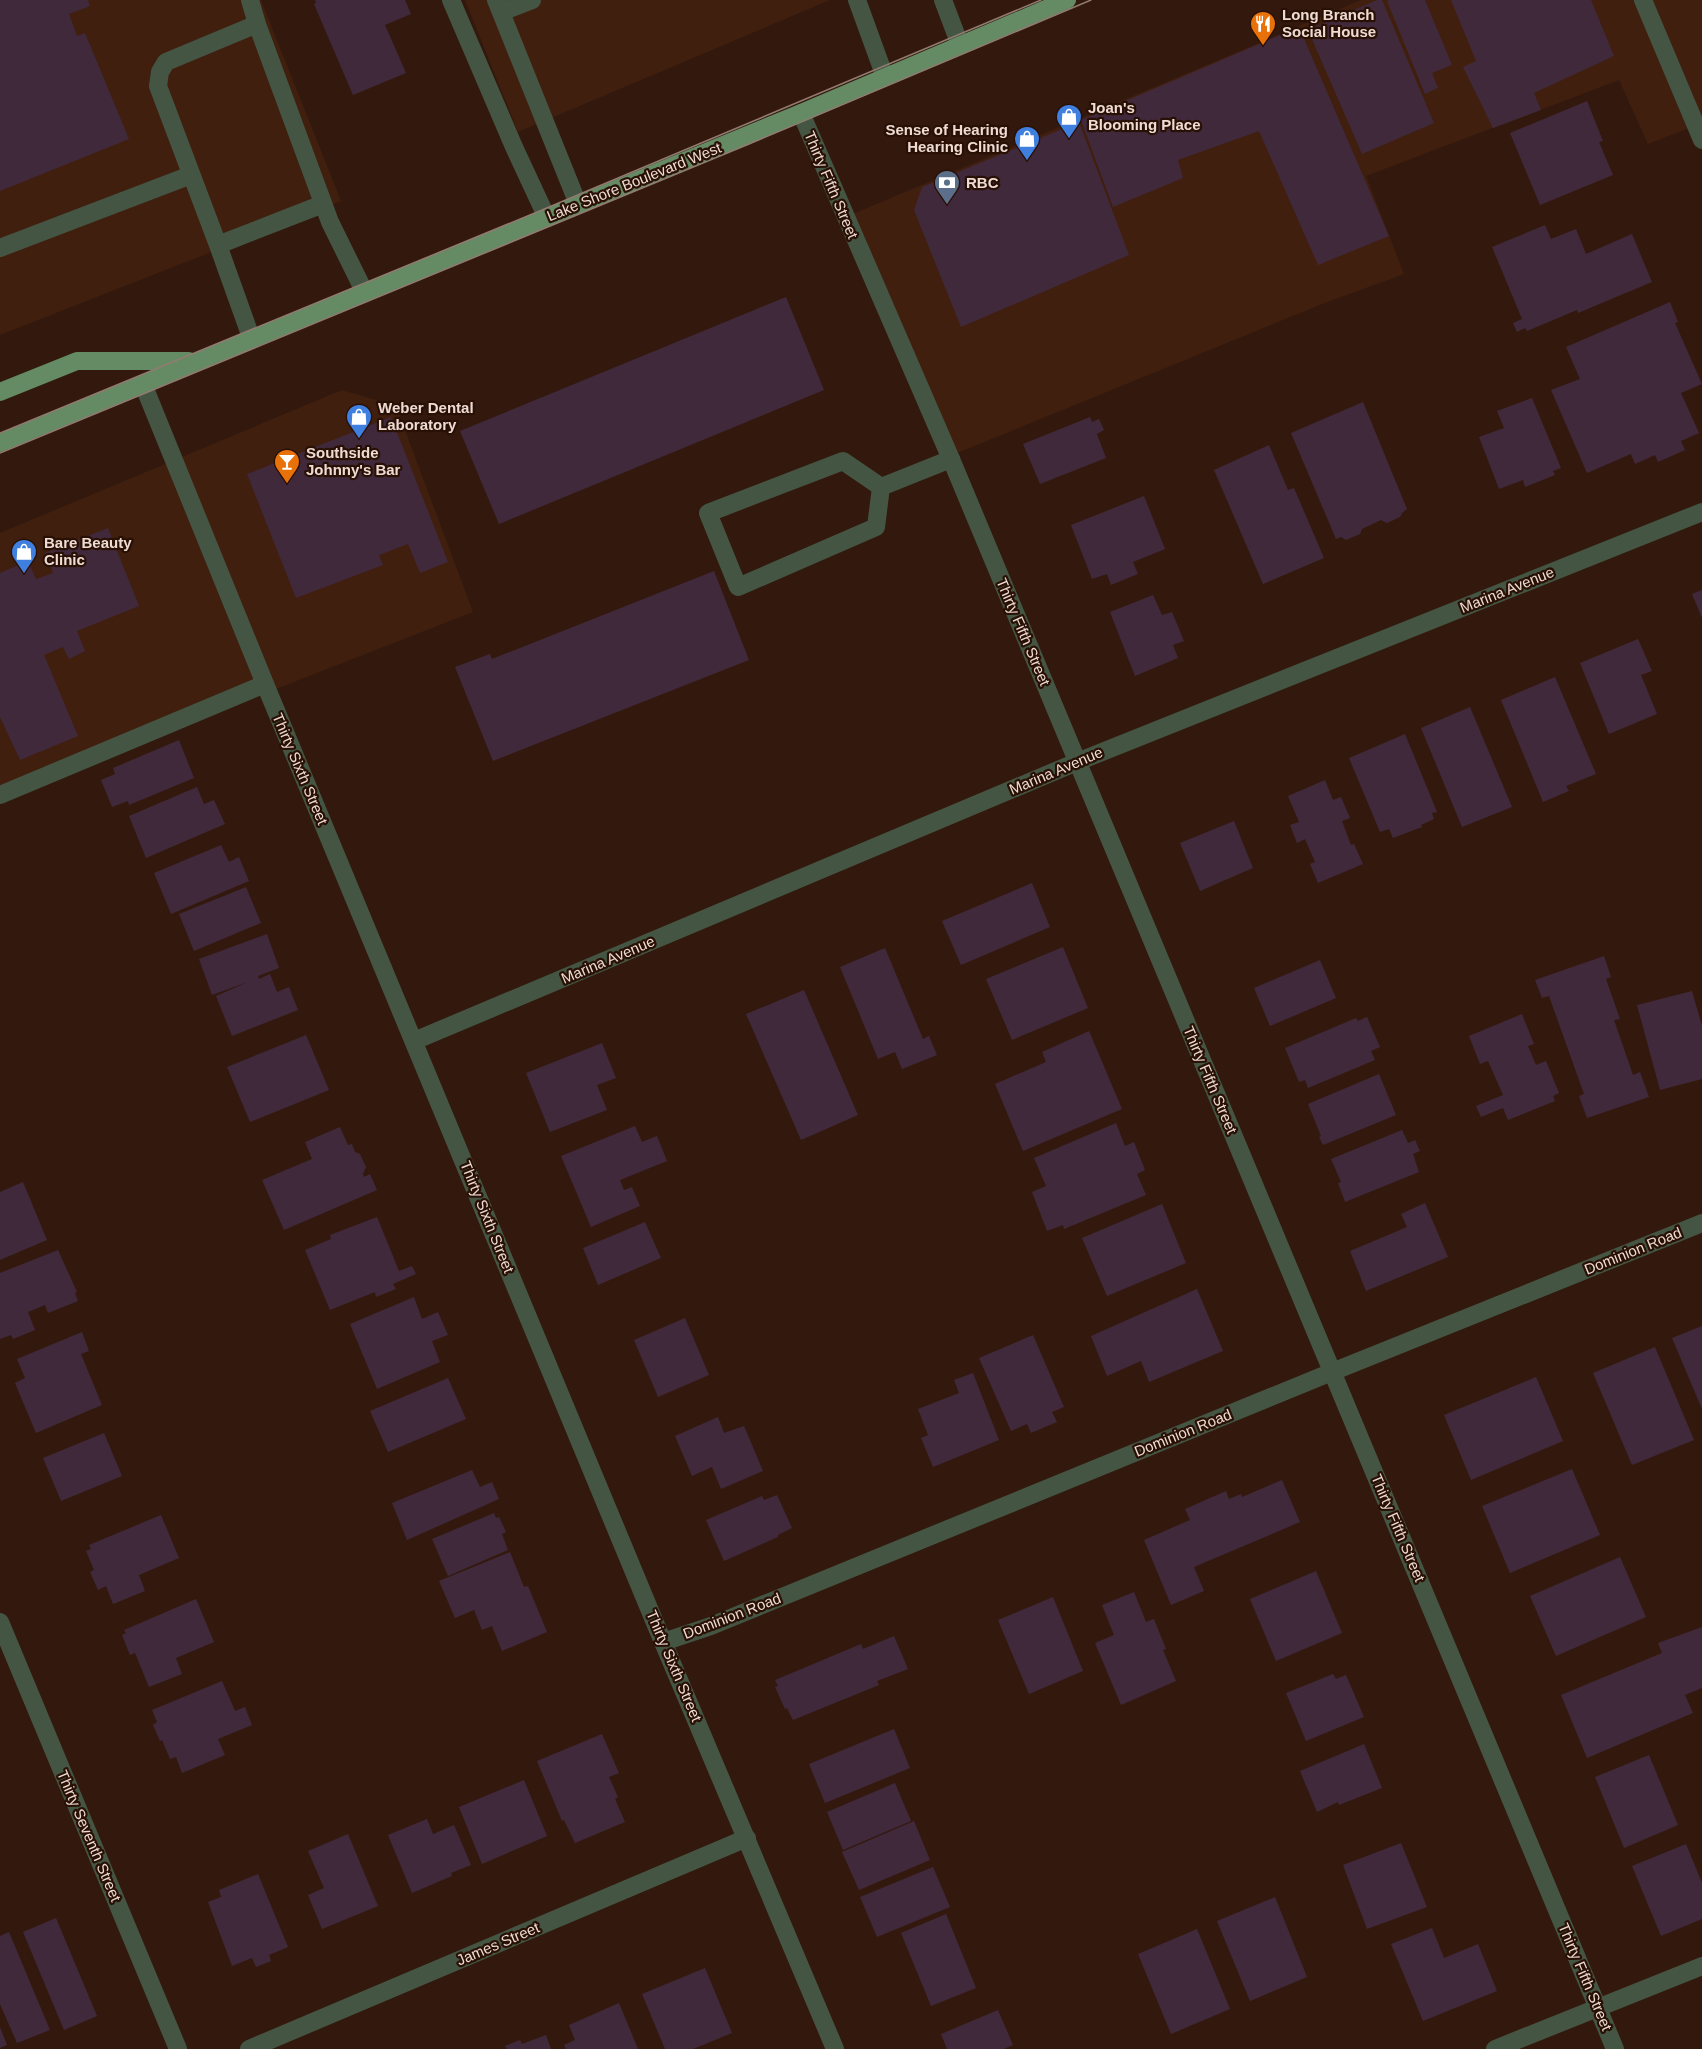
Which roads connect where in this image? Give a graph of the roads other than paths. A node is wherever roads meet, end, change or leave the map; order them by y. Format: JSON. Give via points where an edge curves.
{"nodes":[{"id":1,"x":250,"y":0,"type":"edge"},
{"id":2,"x":451,"y":0,"type":"edge"},
{"id":3,"x":531,"y":0,"type":"edge"},
{"id":4,"x":857,"y":0,"type":"edge"},
{"id":5,"x":943,"y":0,"type":"edge"},
{"id":6,"x":1067,"y":0,"type":"edge"},
{"id":7,"x":1643,"y":0,"type":"edge"},
{"id":8,"x":499,"y":6,"type":"edge"},
{"id":9,"x":257,"y":24,"type":"junction"},
{"id":10,"x":960,"y":45,"type":"junction"},
{"id":11,"x":885,"y":77,"type":"junction"},
{"id":12,"x":801,"y":113,"type":"junction"},
{"id":13,"x":1702,"y":137,"type":"edge"},
{"id":14,"x":191,"y":175,"type":"junction"},
{"id":15,"x":323,"y":204,"type":"junction"},
{"id":16,"x":578,"y":204,"type":"junction"},
{"id":17,"x":547,"y":218,"type":"junction"},
{"id":18,"x":218,"y":245,"type":"junction"},
{"id":19,"x":0,"y":248,"type":"edge"},
{"id":20,"x":365,"y":293,"type":"junction"},
{"id":21,"x":252,"y":340,"type":"junction"},
{"id":22,"x":200,"y":361,"type":"junction"},
{"id":23,"x":143,"y":384,"type":"junction"},
{"id":24,"x":0,"y":392,"type":"edge"},
{"id":25,"x":0,"y":443,"type":"edge"},
{"id":26,"x":951,"y":459,"type":"junction"},
{"id":27,"x":881,"y":487,"type":"junction"},
{"id":28,"x":1702,"y":512,"type":"edge"},
{"id":29,"x":265,"y":684,"type":"junction"},
{"id":30,"x":1077,"y":762,"type":"junction"},
{"id":31,"x":0,"y":795,"type":"edge"},
{"id":32,"x":414,"y":1041,"type":"junction"},
{"id":33,"x":1702,"y":1223,"type":"edge"},
{"id":34,"x":1332,"y":1371,"type":"junction"},
{"id":35,"x":0,"y":1622,"type":"edge"},
{"id":36,"x":663,"y":1642,"type":"junction"},
{"id":37,"x":747,"y":1838,"type":"junction"},
{"id":38,"x":1702,"y":1966,"type":"edge"},
{"id":39,"x":1597,"y":2007,"type":"junction"},
{"id":40,"x":178,"y":2049,"type":"edge"},
{"id":41,"x":249,"y":2049,"type":"edge"},
{"id":42,"x":835,"y":2049,"type":"edge"},
{"id":43,"x":1496,"y":2049,"type":"edge"},
{"id":44,"x":1615,"y":2049,"type":"edge"}],
"edges":[{"from":1,"to":9,"type":"street"},
{"from":2,"to":17,"type":"street"},
{"from":3,"to":8,"type":"street"},
{"from":4,"to":11,"type":"street"},
{"from":5,"to":10,"type":"street"},
{"from":6,"to":10,"type":"main road","name":"Lake Shore Boulevard West"},
{"from":7,"to":13,"type":"street"},
{"from":8,"to":16,"type":"street"},
{"from":9,"to":14,"type":"street","via":[[166,62],[160,72],[158,86]]},
{"from":9,"to":15,"type":"street"},
{"from":10,"to":11,"type":"main road","name":"Lake Shore Boulevard West"},
{"from":11,"to":12,"type":"main road","name":"Lake Shore Boulevard West"},
{"from":12,"to":16,"type":"main road","name":"Lake Shore Boulevard West"},
{"from":12,"to":26,"type":"street","name":"Thirty Fifth Street"},
{"from":14,"to":18,"type":"street"},
{"from":14,"to":19,"type":"street"},
{"from":15,"to":18,"type":"street"},
{"from":15,"to":20,"type":"street"},
{"from":16,"to":17,"type":"main road","name":"Lake Shore Boulevard West"},
{"from":17,"to":20,"type":"main road","name":"Lake Shore Boulevard West"},
{"from":18,"to":21,"type":"street"},
{"from":20,"to":21,"type":"main road","name":"Lake Shore Boulevard West"},
{"from":21,"to":22,"type":"main road","name":"Lake Shore Boulevard West"},
{"from":22,"to":23,"type":"main road","name":"Lake Shore Boulevard West"},
{"from":22,"to":24,"type":"main road","name":"Lake Shore Boulevard West","via":[[77,361]]},
{"from":23,"to":25,"type":"main road","name":"Lake Shore Boulevard West"},
{"from":23,"to":29,"type":"street","name":"Thirty Sixth Street"},
{"from":26,"to":27,"type":"street"},
{"from":26,"to":30,"type":"street","name":"Thirty Fifth Street"},
{"from":27,"to":27,"type":"street","via":[[843,461],[708,513],[738,586],[876,527]]},
{"from":28,"to":30,"type":"street","name":"Marina Avenue"},
{"from":29,"to":31,"type":"street"},
{"from":29,"to":32,"type":"street","name":"Thirty Sixth Street"},
{"from":30,"to":32,"type":"street","name":"Marina Avenue"},
{"from":30,"to":34,"type":"street","name":"Thirty Fifth Street"},
{"from":32,"to":36,"type":"street","name":"Thirty Sixth Street"},
{"from":33,"to":34,"type":"street","name":"Dominion Road"},
{"from":34,"to":36,"type":"street","name":"Dominion Road","via":[[711,1626]]},
{"from":34,"to":39,"type":"street","name":"Thirty Fifth Street"},
{"from":35,"to":40,"type":"street","name":"Thirty Seventh Street"},
{"from":36,"to":37,"type":"street","name":"Thirty Sixth Street"},
{"from":37,"to":41,"type":"street","name":"James Street"},
{"from":37,"to":42,"type":"street","name":"Thirty Sixth Street"},
{"from":38,"to":39,"type":"street"},
{"from":39,"to":43,"type":"street"},
{"from":39,"to":44,"type":"street","name":"Thirty Fifth Street"}]}
